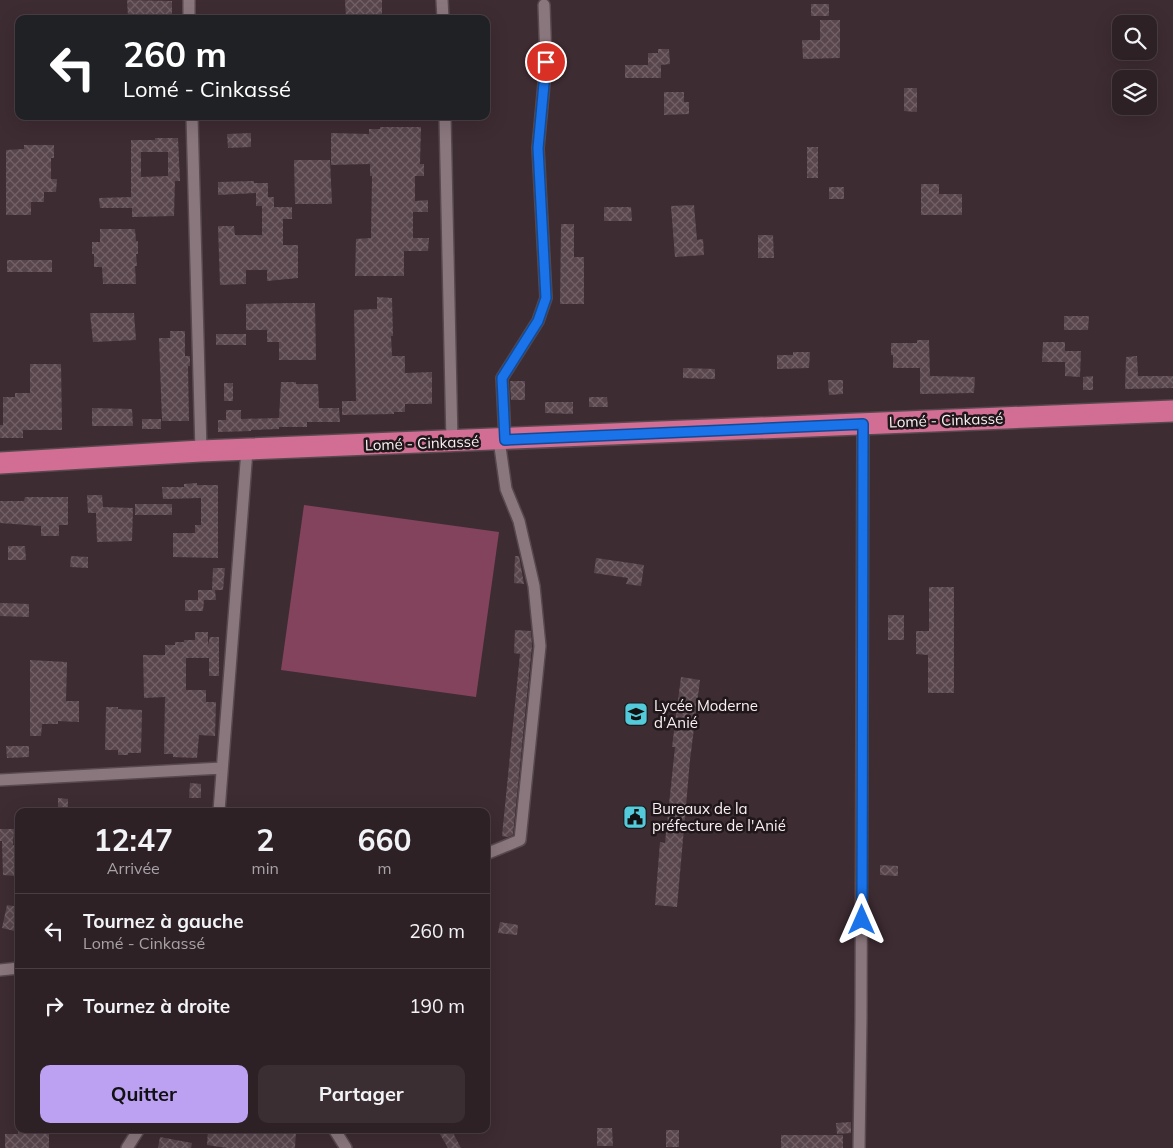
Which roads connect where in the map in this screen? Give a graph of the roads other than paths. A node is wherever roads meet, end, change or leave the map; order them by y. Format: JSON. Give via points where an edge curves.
{"nodes":[{"id":1,"x":188,"y":0,"type":"edge"},
{"id":2,"x":442,"y":0,"type":"edge"},
{"id":3,"x":544,"y":5,"type":"dead end"},
{"id":4,"x":189,"y":15,"type":"edge"},
{"id":5,"x":443,"y":15,"type":"edge"},
{"id":6,"x":192,"y":120,"type":"edge"},
{"id":7,"x":445,"y":120,"type":"edge"},
{"id":8,"x":1173,"y":410,"type":"edge"},
{"id":9,"x":863,"y":424,"type":"junction"},
{"id":10,"x":502,"y":440,"type":"junction"},
{"id":11,"x":452,"y":442,"type":"junction"},
{"id":12,"x":247,"y":450,"type":"junction"},
{"id":13,"x":201,"y":451,"type":"junction"},
{"id":14,"x":0,"y":463,"type":"edge"},
{"id":15,"x":222,"y":768,"type":"junction"},
{"id":16,"x":0,"y":780,"type":"edge"},
{"id":17,"x":219,"y":808,"type":"edge"},
{"id":18,"x":490,"y":852,"type":"edge"},
{"id":19,"x":15,"y":968,"type":"edge"},
{"id":20,"x":0,"y":970,"type":"edge"},
{"id":21,"x":136,"y":1133,"type":"edge"},
{"id":22,"x":337,"y":1133,"type":"edge"},
{"id":23,"x":127,"y":1148,"type":"edge"},
{"id":24,"x":346,"y":1148,"type":"edge"},
{"id":25,"x":860,"y":1148,"type":"edge"}],
"edges":[{"from":1,"to":4,"type":"street"},
{"from":2,"to":5,"type":"street"},
{"from":3,"to":10,"type":"street","via":[[546,62],[538,148],[546,298],[538,321],[502,378]]},
{"from":6,"to":13,"type":"street"},
{"from":7,"to":11,"type":"street"},
{"from":8,"to":9,"type":"highway","name":"Lomé - Cinkassé"},
{"from":9,"to":10,"type":"highway","name":"Lomé - Cinkassé"},
{"from":9,"to":25,"type":"street"},
{"from":10,"to":11,"type":"highway","name":"Lomé - Cinkassé"},
{"from":10,"to":18,"type":"street","via":[[506,488],[534,586],[540,646],[520,840]]},
{"from":11,"to":12,"type":"highway","name":"Lomé - Cinkassé"},
{"from":12,"to":13,"type":"highway","name":"Lomé - Cinkassé"},
{"from":12,"to":15,"type":"street"},
{"from":13,"to":14,"type":"highway","name":"Lomé - Cinkassé"},
{"from":15,"to":16,"type":"street"},
{"from":15,"to":17,"type":"street"},
{"from":19,"to":20,"type":"street"},
{"from":21,"to":23,"type":"street"},
{"from":22,"to":24,"type":"street"}]}
